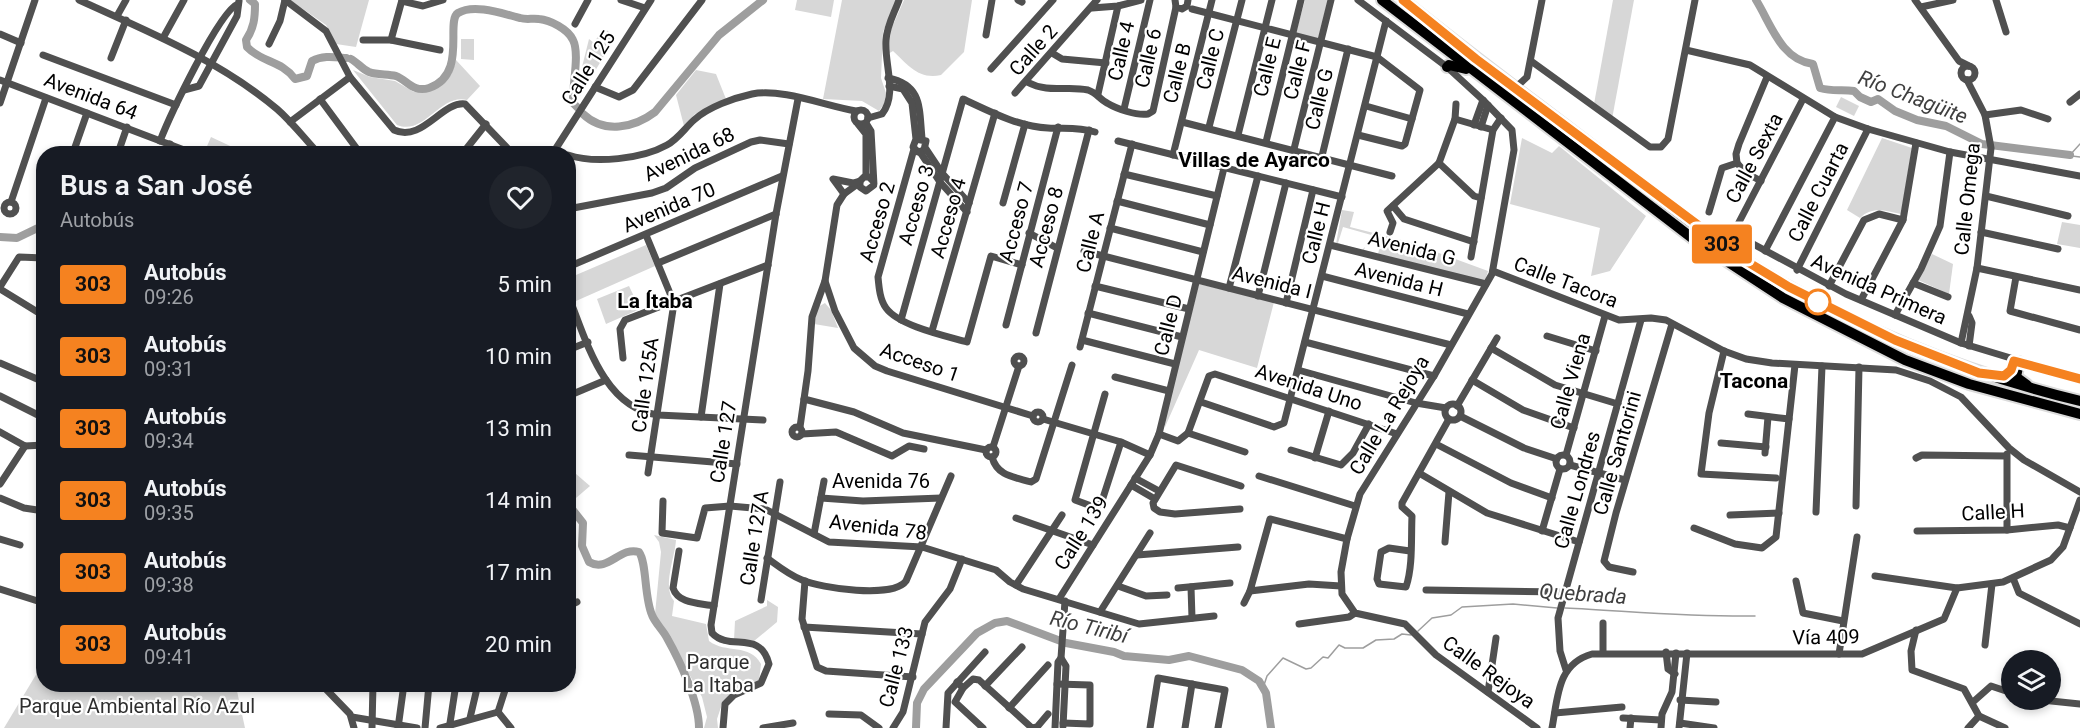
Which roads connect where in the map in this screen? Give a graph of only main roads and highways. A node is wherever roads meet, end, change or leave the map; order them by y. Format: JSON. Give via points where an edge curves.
{"nodes":[{"id":1,"x":1382,"y":0,"type":"edge"},
{"id":2,"x":1403,"y":0,"type":"edge"},
{"id":3,"x":1447,"y":67,"type":"road end"},
{"id":4,"x":1470,"y":70,"type":"junction"},
{"id":5,"x":1979,"y":373,"type":"junction"},
{"id":6,"x":2050,"y":394,"type":"junction"},
{"id":7,"x":2080,"y":401,"type":"edge"},
{"id":8,"x":2080,"y":414,"type":"edge"}],
"edges":[{"from":1,"to":4,"type":"highway"},
{"from":2,"to":5,"type":"highway","via":[[1702,230],[1755,266],[1886,336]]},
{"from":3,"to":4,"type":"highway"},
{"from":4,"to":8,"type":"highway","via":[[1696,241],[1783,298],[1905,360],[1969,384]]},
{"from":5,"to":6,"type":"highway"},
{"from":5,"to":6,"type":"highway","via":[[2004,376],[2016,361],[2020,382]]},
{"from":6,"to":7,"type":"highway"}]}
